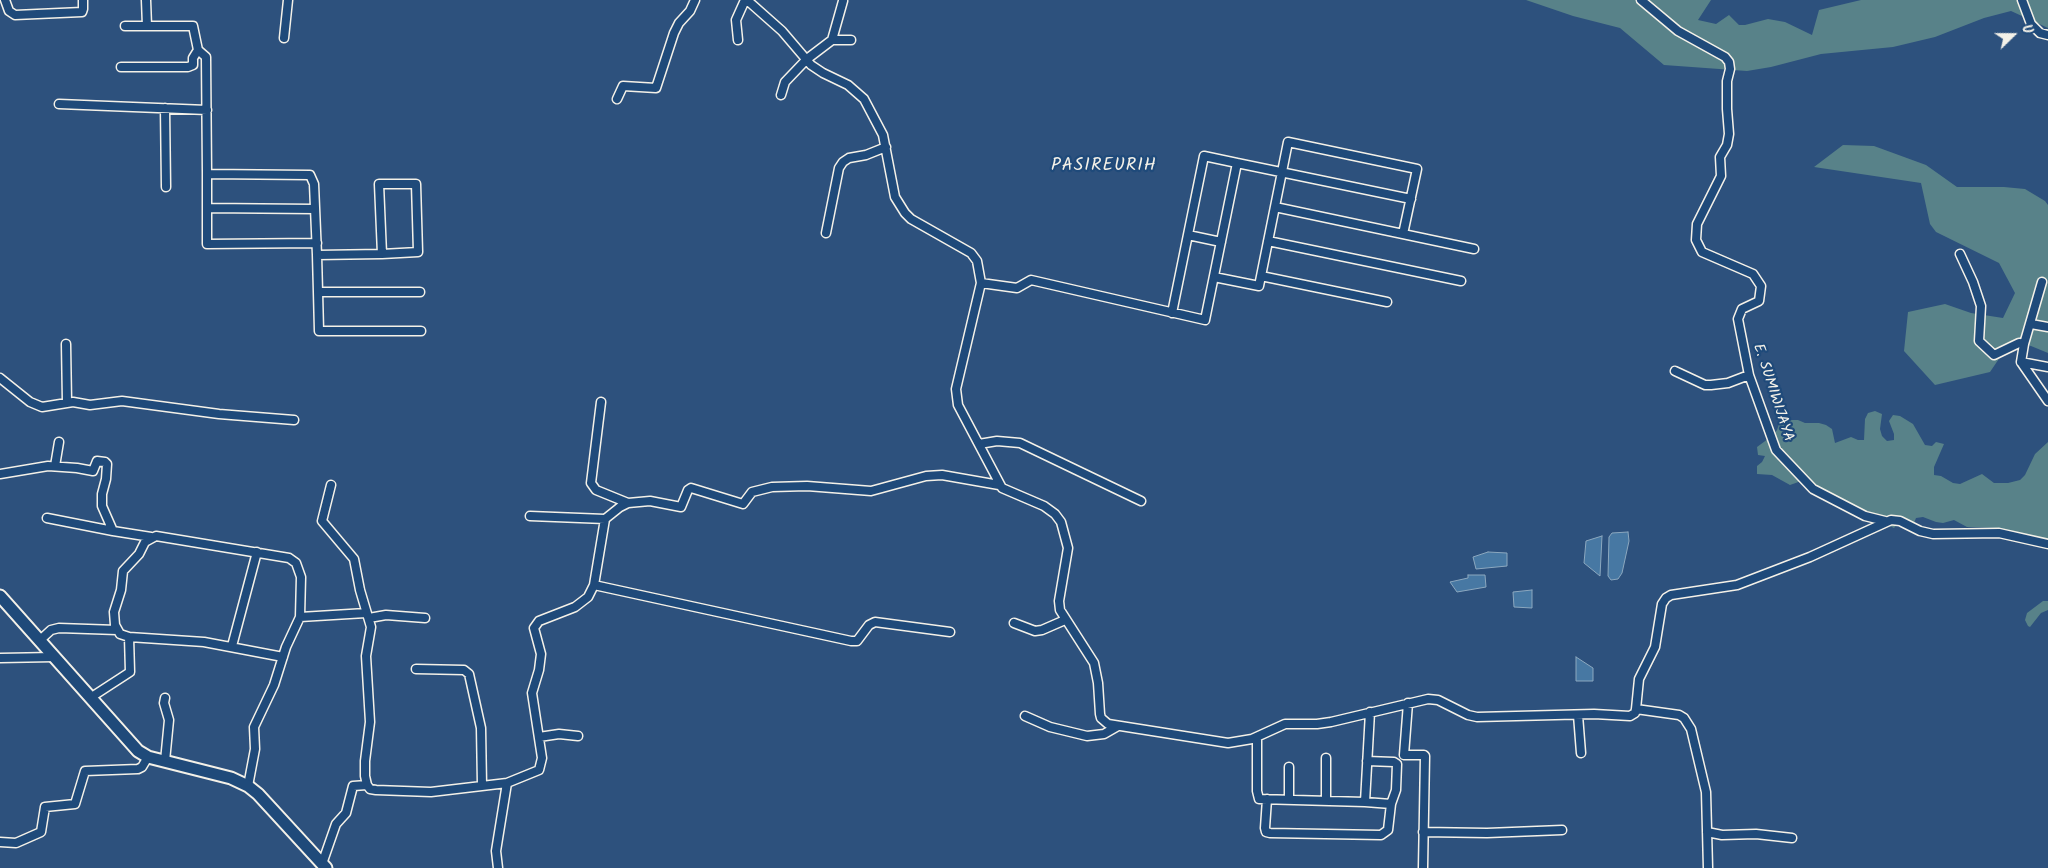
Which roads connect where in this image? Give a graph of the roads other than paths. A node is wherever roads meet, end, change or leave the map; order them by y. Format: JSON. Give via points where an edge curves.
{"nodes":[{"id":1,"x":5,"y":0,"type":"edge"},
{"id":2,"x":83,"y":0,"type":"edge"},
{"id":3,"x":146,"y":0,"type":"edge"},
{"id":4,"x":288,"y":0,"type":"edge"},
{"id":5,"x":695,"y":0,"type":"edge"},
{"id":6,"x":746,"y":0,"type":"edge"},
{"id":7,"x":1641,"y":0,"type":"edge"},
{"id":8,"x":2022,"y":0,"type":"edge"},
{"id":9,"x":843,"y":1,"type":"edge"},
{"id":10,"x":125,"y":26,"type":"dead end"},
{"id":11,"x":148,"y":26,"type":"junction"},
{"id":12,"x":2048,"y":35,"type":"edge"},
{"id":13,"x":284,"y":38,"type":"dead end"},
{"id":14,"x":738,"y":40,"type":"dead end"},
{"id":15,"x":832,"y":40,"type":"junction"},
{"id":16,"x":852,"y":40,"type":"dead end"},
{"id":17,"x":198,"y":50,"type":"junction"},
{"id":18,"x":807,"y":60,"type":"junction"},
{"id":19,"x":120,"y":67,"type":"dead end"},
{"id":20,"x":188,"y":67,"type":"junction"},
{"id":21,"x":206,"y":67,"type":"junction"},
{"id":22,"x":781,"y":95,"type":"dead end"},
{"id":23,"x":617,"y":99,"type":"dead end"},
{"id":24,"x":59,"y":104,"type":"dead end"},
{"id":25,"x":165,"y":108,"type":"junction"},
{"id":26,"x":207,"y":110,"type":"junction"},
{"id":27,"x":886,"y":147,"type":"junction"},
{"id":28,"x":1237,"y":163,"type":"junction"},
{"id":29,"x":1282,"y":172,"type":"junction"},
{"id":30,"x":207,"y":174,"type":"junction"},
{"id":31,"x":166,"y":187,"type":"dead end"},
{"id":32,"x":1410,"y":199,"type":"junction"},
{"id":33,"x":1275,"y":207,"type":"junction"},
{"id":34,"x":207,"y":208,"type":"junction"},
{"id":35,"x":315,"y":209,"type":"junction"},
{"id":36,"x":826,"y":233,"type":"dead end"},
{"id":37,"x":1403,"y":234,"type":"junction"},
{"id":38,"x":1188,"y":235,"type":"junction"},
{"id":39,"x":1268,"y":241,"type":"junction"},
{"id":40,"x":1221,"y":242,"type":"junction"},
{"id":41,"x":317,"y":243,"type":"junction"},
{"id":42,"x":1474,"y":249,"type":"dead end"},
{"id":43,"x":382,"y":254,"type":"junction"},
{"id":44,"x":1960,"y":254,"type":"dead end"},
{"id":45,"x":317,"y":255,"type":"junction"},
{"id":46,"x":1261,"y":276,"type":"junction"},
{"id":47,"x":1214,"y":277,"type":"junction"},
{"id":48,"x":1461,"y":281,"type":"dead end"},
{"id":49,"x":2042,"y":282,"type":"dead end"},
{"id":50,"x":980,"y":283,"type":"junction"},
{"id":51,"x":2039,"y":291,"type":"junction"},
{"id":52,"x":318,"y":292,"type":"junction"},
{"id":53,"x":420,"y":292,"type":"dead end"},
{"id":54,"x":2048,"y":292,"type":"edge"},
{"id":55,"x":1387,"y":302,"type":"dead end"},
{"id":56,"x":1172,"y":313,"type":"junction"},
{"id":57,"x":2031,"y":324,"type":"junction"},
{"id":58,"x":2048,"y":327,"type":"edge"},
{"id":59,"x":420,"y":331,"type":"dead end"},
{"id":60,"x":66,"y":344,"type":"dead end"},
{"id":61,"x":2024,"y":344,"type":"junction"},
{"id":62,"x":2021,"y":362,"type":"junction"},
{"id":63,"x":2048,"y":367,"type":"edge"},
{"id":64,"x":1674,"y":372,"type":"dead end"},
{"id":65,"x":1749,"y":375,"type":"junction"},
{"id":66,"x":0,"y":378,"type":"edge"},
{"id":67,"x":2048,"y":401,"type":"edge"},
{"id":68,"x":68,"y":402,"type":"junction"},
{"id":69,"x":601,"y":402,"type":"dead end"},
{"id":70,"x":294,"y":420,"type":"dead end"},
{"id":71,"x":58,"y":442,"type":"dead end"},
{"id":72,"x":979,"y":444,"type":"junction"},
{"id":73,"x":55,"y":466,"type":"junction"},
{"id":74,"x":0,"y":474,"type":"edge"},
{"id":75,"x":331,"y":485,"type":"dead end"},
{"id":76,"x":999,"y":485,"type":"junction"},
{"id":77,"x":1141,"y":501,"type":"dead end"},
{"id":78,"x":628,"y":503,"type":"junction"},
{"id":79,"x":530,"y":516,"type":"dead end"},
{"id":80,"x":47,"y":518,"type":"dead end"},
{"id":81,"x":605,"y":519,"type":"junction"},
{"id":82,"x":1885,"y":521,"type":"junction"},
{"id":83,"x":114,"y":531,"type":"junction"},
{"id":84,"x":151,"y":537,"type":"junction"},
{"id":85,"x":2048,"y":544,"type":"edge"},
{"id":86,"x":257,"y":552,"type":"junction"},
{"id":87,"x":594,"y":585,"type":"junction"},
{"id":88,"x":0,"y":596,"type":"edge"},
{"id":89,"x":367,"y":615,"type":"junction"},
{"id":90,"x":300,"y":616,"type":"junction"},
{"id":91,"x":425,"y":618,"type":"dead end"},
{"id":92,"x":1065,"y":620,"type":"junction"},
{"id":93,"x":1014,"y":623,"type":"dead end"},
{"id":94,"x":117,"y":630,"type":"junction"},
{"id":95,"x":950,"y":632,"type":"dead end"},
{"id":96,"x":129,"y":637,"type":"junction"},
{"id":97,"x":39,"y":641,"type":"junction"},
{"id":98,"x":232,"y":646,"type":"junction"},
{"id":99,"x":54,"y":657,"type":"junction"},
{"id":100,"x":283,"y":657,"type":"junction"},
{"id":101,"x":0,"y":658,"type":"edge"},
{"id":102,"x":416,"y":669,"type":"dead end"},
{"id":103,"x":90,"y":698,"type":"junction"},
{"id":104,"x":165,"y":698,"type":"dead end"},
{"id":105,"x":1408,"y":703,"type":"junction"},
{"id":106,"x":1636,"y":709,"type":"junction"},
{"id":107,"x":1370,"y":712,"type":"junction"},
{"id":108,"x":1578,"y":715,"type":"junction"},
{"id":109,"x":1025,"y":716,"type":"dead end"},
{"id":110,"x":1118,"y":726,"type":"junction"},
{"id":111,"x":578,"y":736,"type":"dead end"},
{"id":112,"x":539,"y":737,"type":"junction"},
{"id":113,"x":1257,"y":737,"type":"junction"},
{"id":114,"x":1582,"y":753,"type":"dead end"},
{"id":115,"x":148,"y":757,"type":"junction"},
{"id":116,"x":1326,"y":758,"type":"dead end"},
{"id":117,"x":165,"y":761,"type":"junction"},
{"id":118,"x":1367,"y":761,"type":"junction"},
{"id":119,"x":1289,"y":767,"type":"dead end"},
{"id":120,"x":507,"y":783,"type":"junction"},
{"id":121,"x":482,"y":784,"type":"junction"},
{"id":122,"x":368,"y":785,"type":"junction"},
{"id":123,"x":248,"y":786,"type":"junction"},
{"id":124,"x":1267,"y":799,"type":"junction"},
{"id":125,"x":1289,"y":800,"type":"junction"},
{"id":126,"x":1326,"y":801,"type":"junction"},
{"id":127,"x":1365,"y":802,"type":"junction"},
{"id":128,"x":1391,"y":804,"type":"junction"},
{"id":129,"x":1562,"y":830,"type":"dead end"},
{"id":130,"x":1423,"y":832,"type":"junction"},
{"id":131,"x":1707,"y":832,"type":"junction"},
{"id":132,"x":1792,"y":838,"type":"dead end"},
{"id":133,"x":0,"y":842,"type":"edge"},
{"id":134,"x":324,"y":866,"type":"edge"},
{"id":135,"x":498,"y":868,"type":"edge"},
{"id":136,"x":1422,"y":868,"type":"edge"},
{"id":137,"x":1708,"y":868,"type":"edge"}],
"edges":[{"from":1,"to":2,"type":"street","via":[[9,11],[15,15],[82,12]]},
{"from":3,"to":11,"type":"street"},
{"from":4,"to":13,"type":"street"},
{"from":5,"to":23,"type":"street","via":[[674,33],[656,88],[623,86]]},
{"from":6,"to":14,"type":"street","via":[[736,20]]},
{"from":6,"to":18,"type":"street","via":[[782,31]]},
{"from":7,"to":65,"type":"street","name":"E. SUMIWIJAYA","via":[[1678,31],[1729,62],[1727,145],[1720,157],[1721,176],[1697,224],[1696,240],[1702,252],[1753,274],[1761,286],[1759,302],[1738,314]]},
{"from":8,"to":12,"type":"street","via":[[2031,24],[2040,33]]},
{"from":9,"to":15,"type":"street"},
{"from":10,"to":11,"type":"street"},
{"from":11,"to":17,"type":"street","via":[[193,26]]},
{"from":15,"to":16,"type":"street"},
{"from":15,"to":18,"type":"street"},
{"from":17,"to":20,"type":"street","via":[[193,65]]},
{"from":17,"to":21,"type":"street","via":[[206,57]]},
{"from":18,"to":22,"type":"street","via":[[785,82]]},
{"from":18,"to":27,"type":"street","via":[[817,70],[848,85],[864,99]]},
{"from":19,"to":20,"type":"street"},
{"from":20,"to":21,"type":"street"},
{"from":21,"to":26,"type":"street"},
{"from":24,"to":25,"type":"street"},
{"from":25,"to":26,"type":"street"},
{"from":25,"to":31,"type":"street"},
{"from":26,"to":30,"type":"street"},
{"from":27,"to":36,"type":"street","via":[[843,162]]},
{"from":27,"to":50,"type":"street","via":[[895,197],[905,213],[971,253],[978,265]]},
{"from":28,"to":29,"type":"street"},
{"from":28,"to":38,"type":"street","via":[[1204,156]]},
{"from":28,"to":40,"type":"street"},
{"from":29,"to":32,"type":"street"},
{"from":29,"to":32,"type":"street","via":[[1288,142],[1407,167],[1416,169]]},
{"from":29,"to":33,"type":"street"},
{"from":30,"to":34,"type":"street"},
{"from":30,"to":35,"type":"street","via":[[310,175],[314,184]]},
{"from":32,"to":37,"type":"street"},
{"from":33,"to":37,"type":"street"},
{"from":33,"to":39,"type":"street"},
{"from":34,"to":35,"type":"street"},
{"from":34,"to":41,"type":"street","via":[[207,244]]},
{"from":35,"to":41,"type":"street"},
{"from":37,"to":42,"type":"street"},
{"from":38,"to":40,"type":"street"},
{"from":38,"to":56,"type":"street"},
{"from":39,"to":46,"type":"street"},
{"from":39,"to":48,"type":"street"},
{"from":40,"to":47,"type":"street"},
{"from":41,"to":45,"type":"street"},
{"from":43,"to":43,"type":"street","via":[[379,184],[416,184],[418,252]]},
{"from":43,"to":45,"type":"street"},
{"from":44,"to":61,"type":"street","via":[[1981,306],[1979,341],[1994,355]]},
{"from":45,"to":52,"type":"street"},
{"from":46,"to":47,"type":"street","via":[[1259,286]]},
{"from":46,"to":55,"type":"street"},
{"from":47,"to":56,"type":"street","via":[[1205,320]]},
{"from":49,"to":51,"type":"street"},
{"from":50,"to":56,"type":"street","via":[[1017,288],[1031,280]]},
{"from":50,"to":72,"type":"street","via":[[956,389],[958,405]]},
{"from":51,"to":54,"type":"street"},
{"from":51,"to":57,"type":"street"},
{"from":52,"to":53,"type":"street"},
{"from":52,"to":59,"type":"street","via":[[319,331]]},
{"from":57,"to":58,"type":"street"},
{"from":57,"to":61,"type":"street"},
{"from":60,"to":68,"type":"street"},
{"from":61,"to":62,"type":"street"},
{"from":62,"to":63,"type":"street"},
{"from":62,"to":67,"type":"street"},
{"from":64,"to":65,"type":"street","via":[[1711,385]]},
{"from":65,"to":82,"type":"street","name":"E. SUMIWIJAYA","via":[[1776,450],[1796,472],[1813,489],[1865,516]]},
{"from":66,"to":68,"type":"street","via":[[37,406]]},
{"from":68,"to":70,"type":"street","via":[[96,405],[122,401]]},
{"from":69,"to":78,"type":"street","via":[[591,482],[596,490]]},
{"from":71,"to":73,"type":"street"},
{"from":72,"to":76,"type":"street"},
{"from":72,"to":77,"type":"street","via":[[997,441],[1020,444]]},
{"from":73,"to":74,"type":"street"},
{"from":73,"to":83,"type":"street","via":[[93,471],[96,462],[106,463],[102,506]]},
{"from":75,"to":89,"type":"street","via":[[322,521],[354,560]]},
{"from":76,"to":78,"type":"street","via":[[942,475],[871,490],[807,486],[759,489],[752,492],[743,504],[691,488],[681,507],[650,501]]},
{"from":76,"to":92,"type":"street","via":[[1050,510],[1060,522],[1068,548],[1059,601]]},
{"from":78,"to":81,"type":"street"},
{"from":79,"to":81,"type":"street"},
{"from":80,"to":83,"type":"street"},
{"from":81,"to":87,"type":"street"},
{"from":82,"to":85,"type":"street","name":"E. SUMIWIJAYA","via":[[1894,519],[1933,534],[1999,533]]},
{"from":82,"to":106,"type":"street","via":[[1810,557],[1738,585],[1666,598],[1662,604],[1655,647],[1639,679]]},
{"from":83,"to":84,"type":"street"},
{"from":84,"to":86,"type":"street"},
{"from":84,"to":94,"type":"street","via":[[122,571],[121,590],[114,612]]},
{"from":86,"to":90,"type":"street","via":[[289,558],[296,564],[301,577]]},
{"from":86,"to":98,"type":"street"},
{"from":87,"to":95,"type":"street","via":[[851,641],[857,641],[875,622]]},
{"from":87,"to":112,"type":"street","via":[[588,597],[575,607],[539,621],[534,628],[541,654],[532,693]]},
{"from":88,"to":97,"type":"main road"},
{"from":89,"to":90,"type":"street"},
{"from":89,"to":91,"type":"street"},
{"from":89,"to":122,"type":"street","via":[[372,627],[366,656],[370,722],[365,769]]},
{"from":90,"to":100,"type":"street"},
{"from":92,"to":93,"type":"street","via":[[1035,631]]},
{"from":92,"to":110,"type":"street","via":[[1096,669],[1101,718]]},
{"from":94,"to":96,"type":"street"},
{"from":94,"to":97,"type":"street","via":[[59,628],[50,630]]},
{"from":96,"to":98,"type":"street"},
{"from":96,"to":103,"type":"street","via":[[130,672]]},
{"from":97,"to":99,"type":"main road"},
{"from":98,"to":100,"type":"street"},
{"from":99,"to":101,"type":"street"},
{"from":99,"to":103,"type":"main road"},
{"from":100,"to":123,"type":"street","via":[[254,727],[255,749]]},
{"from":102,"to":121,"type":"street","via":[[464,670],[469,674],[482,737]]},
{"from":103,"to":115,"type":"main road"},
{"from":104,"to":117,"type":"street","via":[[169,720]]},
{"from":105,"to":107,"type":"street"},
{"from":105,"to":108,"type":"street","via":[[1438,700],[1477,717]]},
{"from":105,"to":130,"type":"street","via":[[1404,755],[1425,756]]},
{"from":106,"to":108,"type":"street","via":[[1630,716]]},
{"from":106,"to":131,"type":"street","via":[[1673,714],[1688,722],[1704,778]]},
{"from":107,"to":113,"type":"street","via":[[1317,724],[1285,724]]},
{"from":107,"to":118,"type":"street"},
{"from":108,"to":114,"type":"street"},
{"from":109,"to":110,"type":"street","via":[[1055,729],[1087,736],[1104,734]]},
{"from":110,"to":113,"type":"street","via":[[1215,742],[1238,742]]},
{"from":111,"to":112,"type":"street"},
{"from":112,"to":120,"type":"street","via":[[542,758],[539,770]]},
{"from":113,"to":124,"type":"street","via":[[1257,797]]},
{"from":115,"to":117,"type":"main road"},
{"from":115,"to":133,"type":"street","via":[[138,769],[85,771],[75,804],[45,807],[41,832],[16,843]]},
{"from":116,"to":126,"type":"street"},
{"from":117,"to":123,"type":"main road","via":[[232,778]]},
{"from":118,"to":127,"type":"street"},
{"from":118,"to":128,"type":"street","via":[[1397,764],[1396,790]]},
{"from":119,"to":125,"type":"street"},
{"from":120,"to":121,"type":"street"},
{"from":120,"to":135,"type":"street","via":[[496,851]]},
{"from":121,"to":122,"type":"street","via":[[431,792],[376,790]]},
{"from":122,"to":134,"type":"street","via":[[353,786],[346,813],[336,824]]},
{"from":123,"to":134,"type":"main road"},
{"from":124,"to":125,"type":"street"},
{"from":124,"to":128,"type":"street","via":[[1266,832],[1287,834],[1381,835],[1388,830]]},
{"from":125,"to":126,"type":"street"},
{"from":126,"to":127,"type":"street"},
{"from":127,"to":128,"type":"street"},
{"from":129,"to":130,"type":"street"},
{"from":130,"to":136,"type":"street"},
{"from":131,"to":132,"type":"street"},
{"from":131,"to":137,"type":"street"}]}
